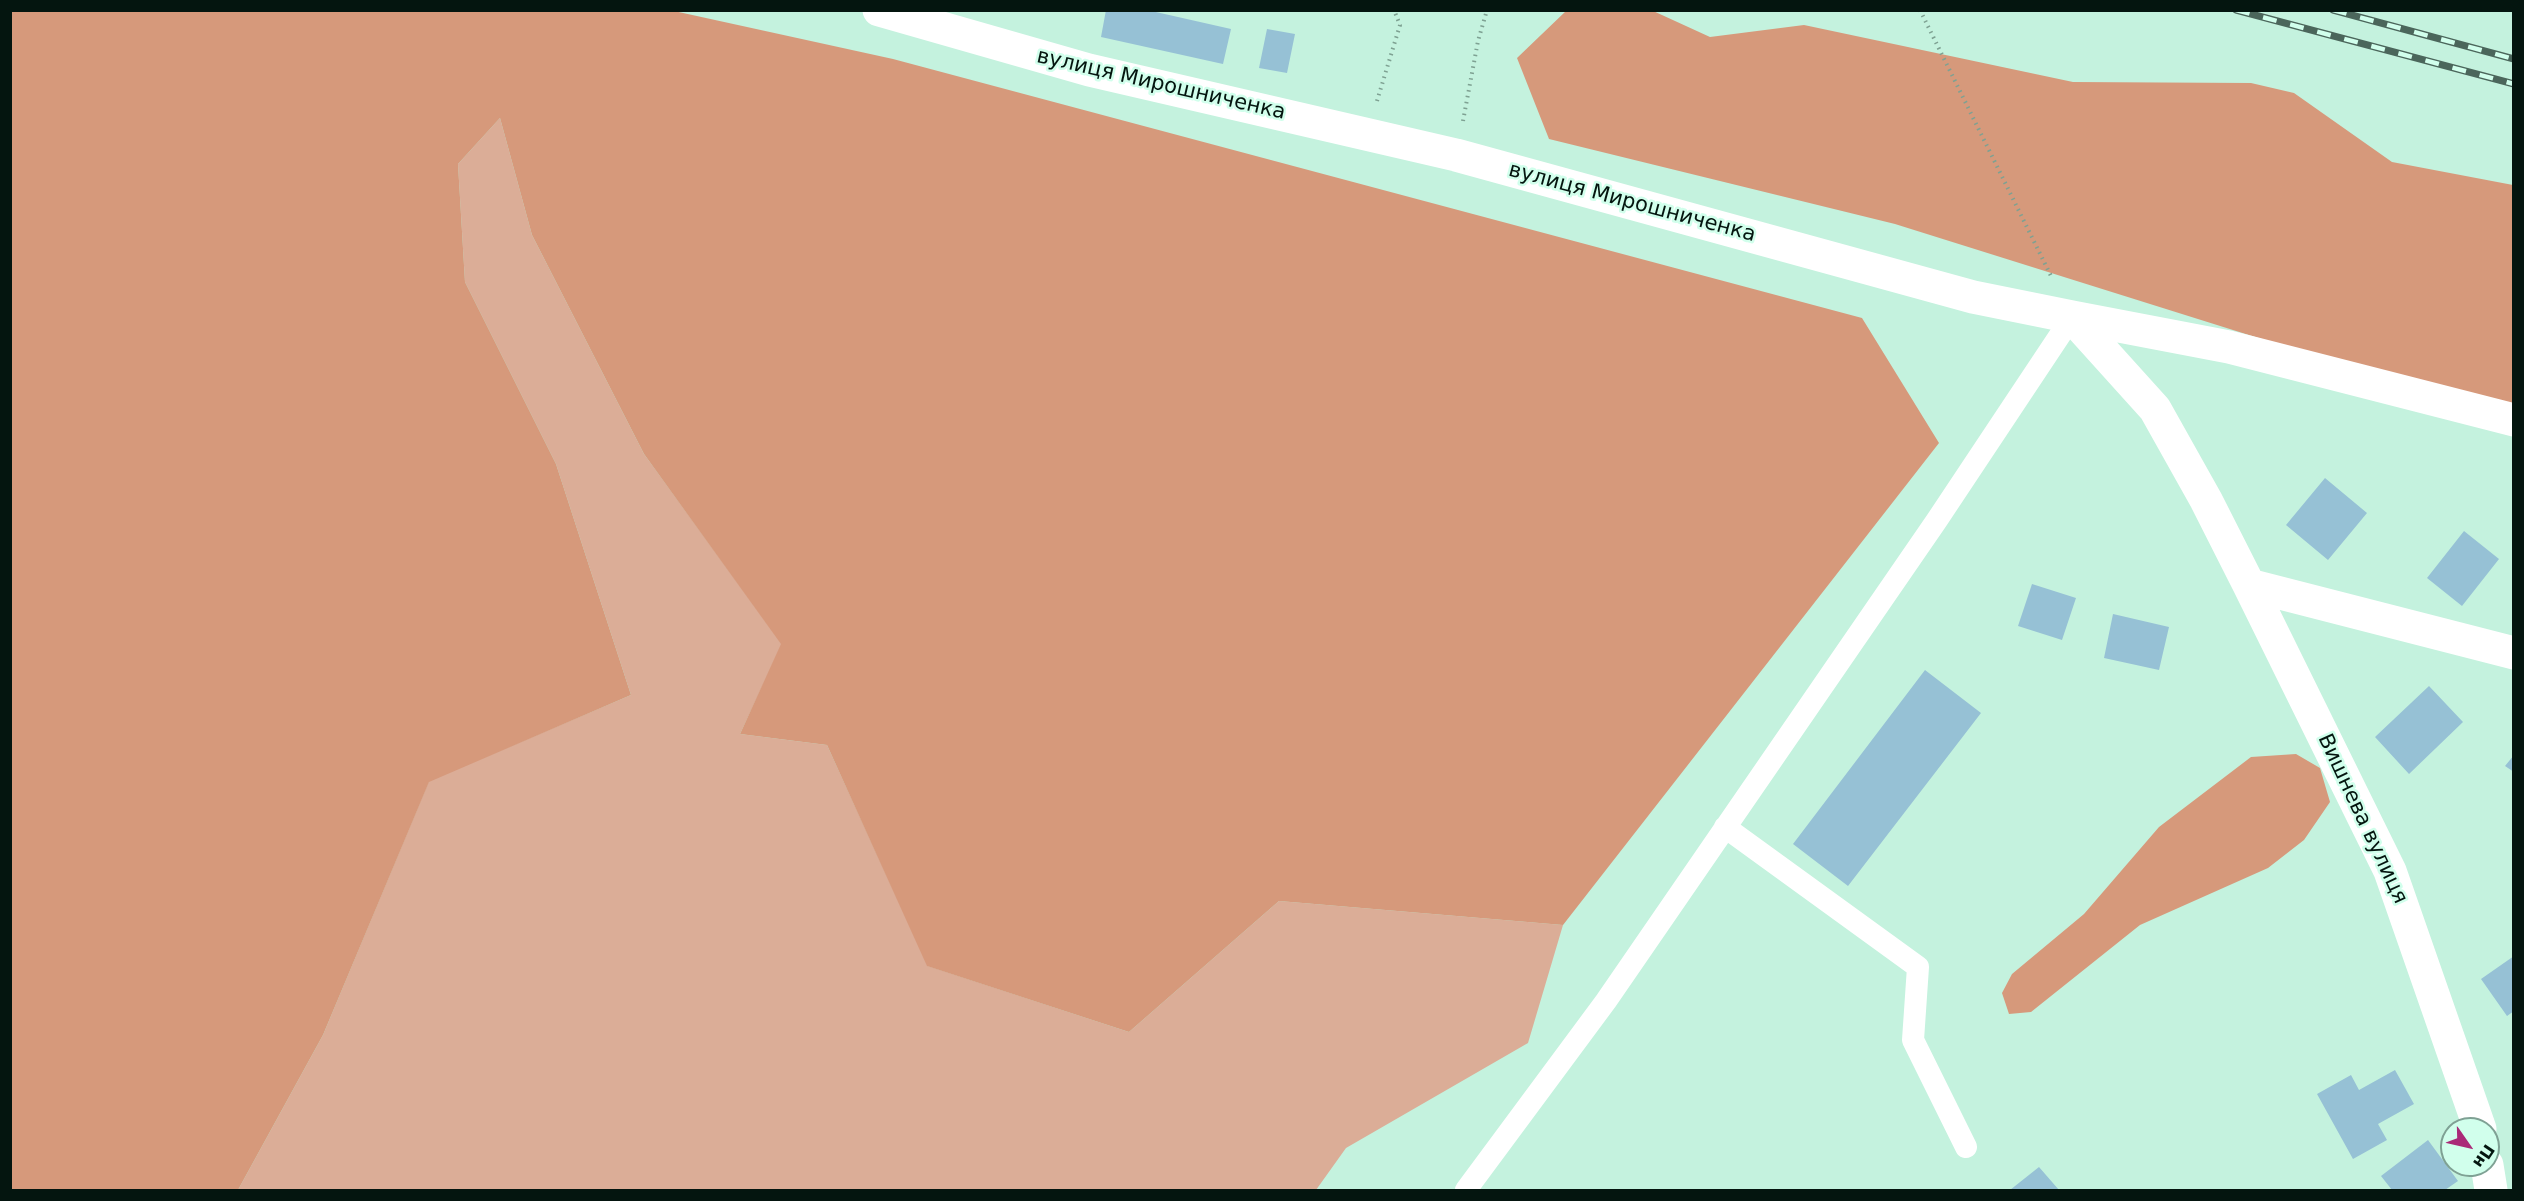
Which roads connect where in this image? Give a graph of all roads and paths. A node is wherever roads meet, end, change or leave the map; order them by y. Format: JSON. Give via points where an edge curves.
{"nodes":[{"id":1,"x":879,"y":10,"type":"edge"},
{"id":2,"x":1394,"y":10,"type":"edge"},
{"id":3,"x":1487,"y":10,"type":"edge"},
{"id":4,"x":1920,"y":10,"type":"edge"},
{"id":5,"x":1367,"y":133,"type":"junction"},
{"id":6,"x":1456,"y":155,"type":"junction"},
{"id":7,"x":2072,"y":317,"type":"junction"},
{"id":8,"x":2514,"y":420,"type":"edge"},
{"id":9,"x":2249,"y":585,"type":"junction"},
{"id":10,"x":2514,"y":652,"type":"edge"},
{"id":11,"x":1725,"y":826,"type":"junction"},
{"id":12,"x":2476,"y":1117,"type":"edge"},
{"id":13,"x":1966,"y":1146,"type":"dead end"},
{"id":14,"x":1466,"y":1191,"type":"edge"}],
"edges":[{"from":1,"to":5,"type":"street","name":"вулиця Мирошниченка","via":[[1089,70]]},
{"from":2,"to":5,"type":"path","via":[[1400,25]]},
{"from":3,"to":6,"type":"path"},
{"from":4,"to":7,"type":"path"},
{"from":5,"to":6,"type":"street","name":"вулиця Мирошниченка"},
{"from":6,"to":7,"type":"street","name":"вулиця Мирошниченка","via":[[1973,297]]},
{"from":7,"to":8,"type":"street","name":"вулиця Мирошниченка","via":[[2229,347]]},
{"from":7,"to":9,"type":"street","via":[[2155,409]]},
{"from":7,"to":11,"type":"lane"},
{"from":9,"to":10,"type":"street"},
{"from":9,"to":12,"type":"street","name":"Вишнева вулиця","via":[[2390,871]]},
{"from":11,"to":13,"type":"lane","via":[[1918,967],[1913,1040]]},
{"from":11,"to":14,"type":"lane","via":[[1606,1001]]}]}
